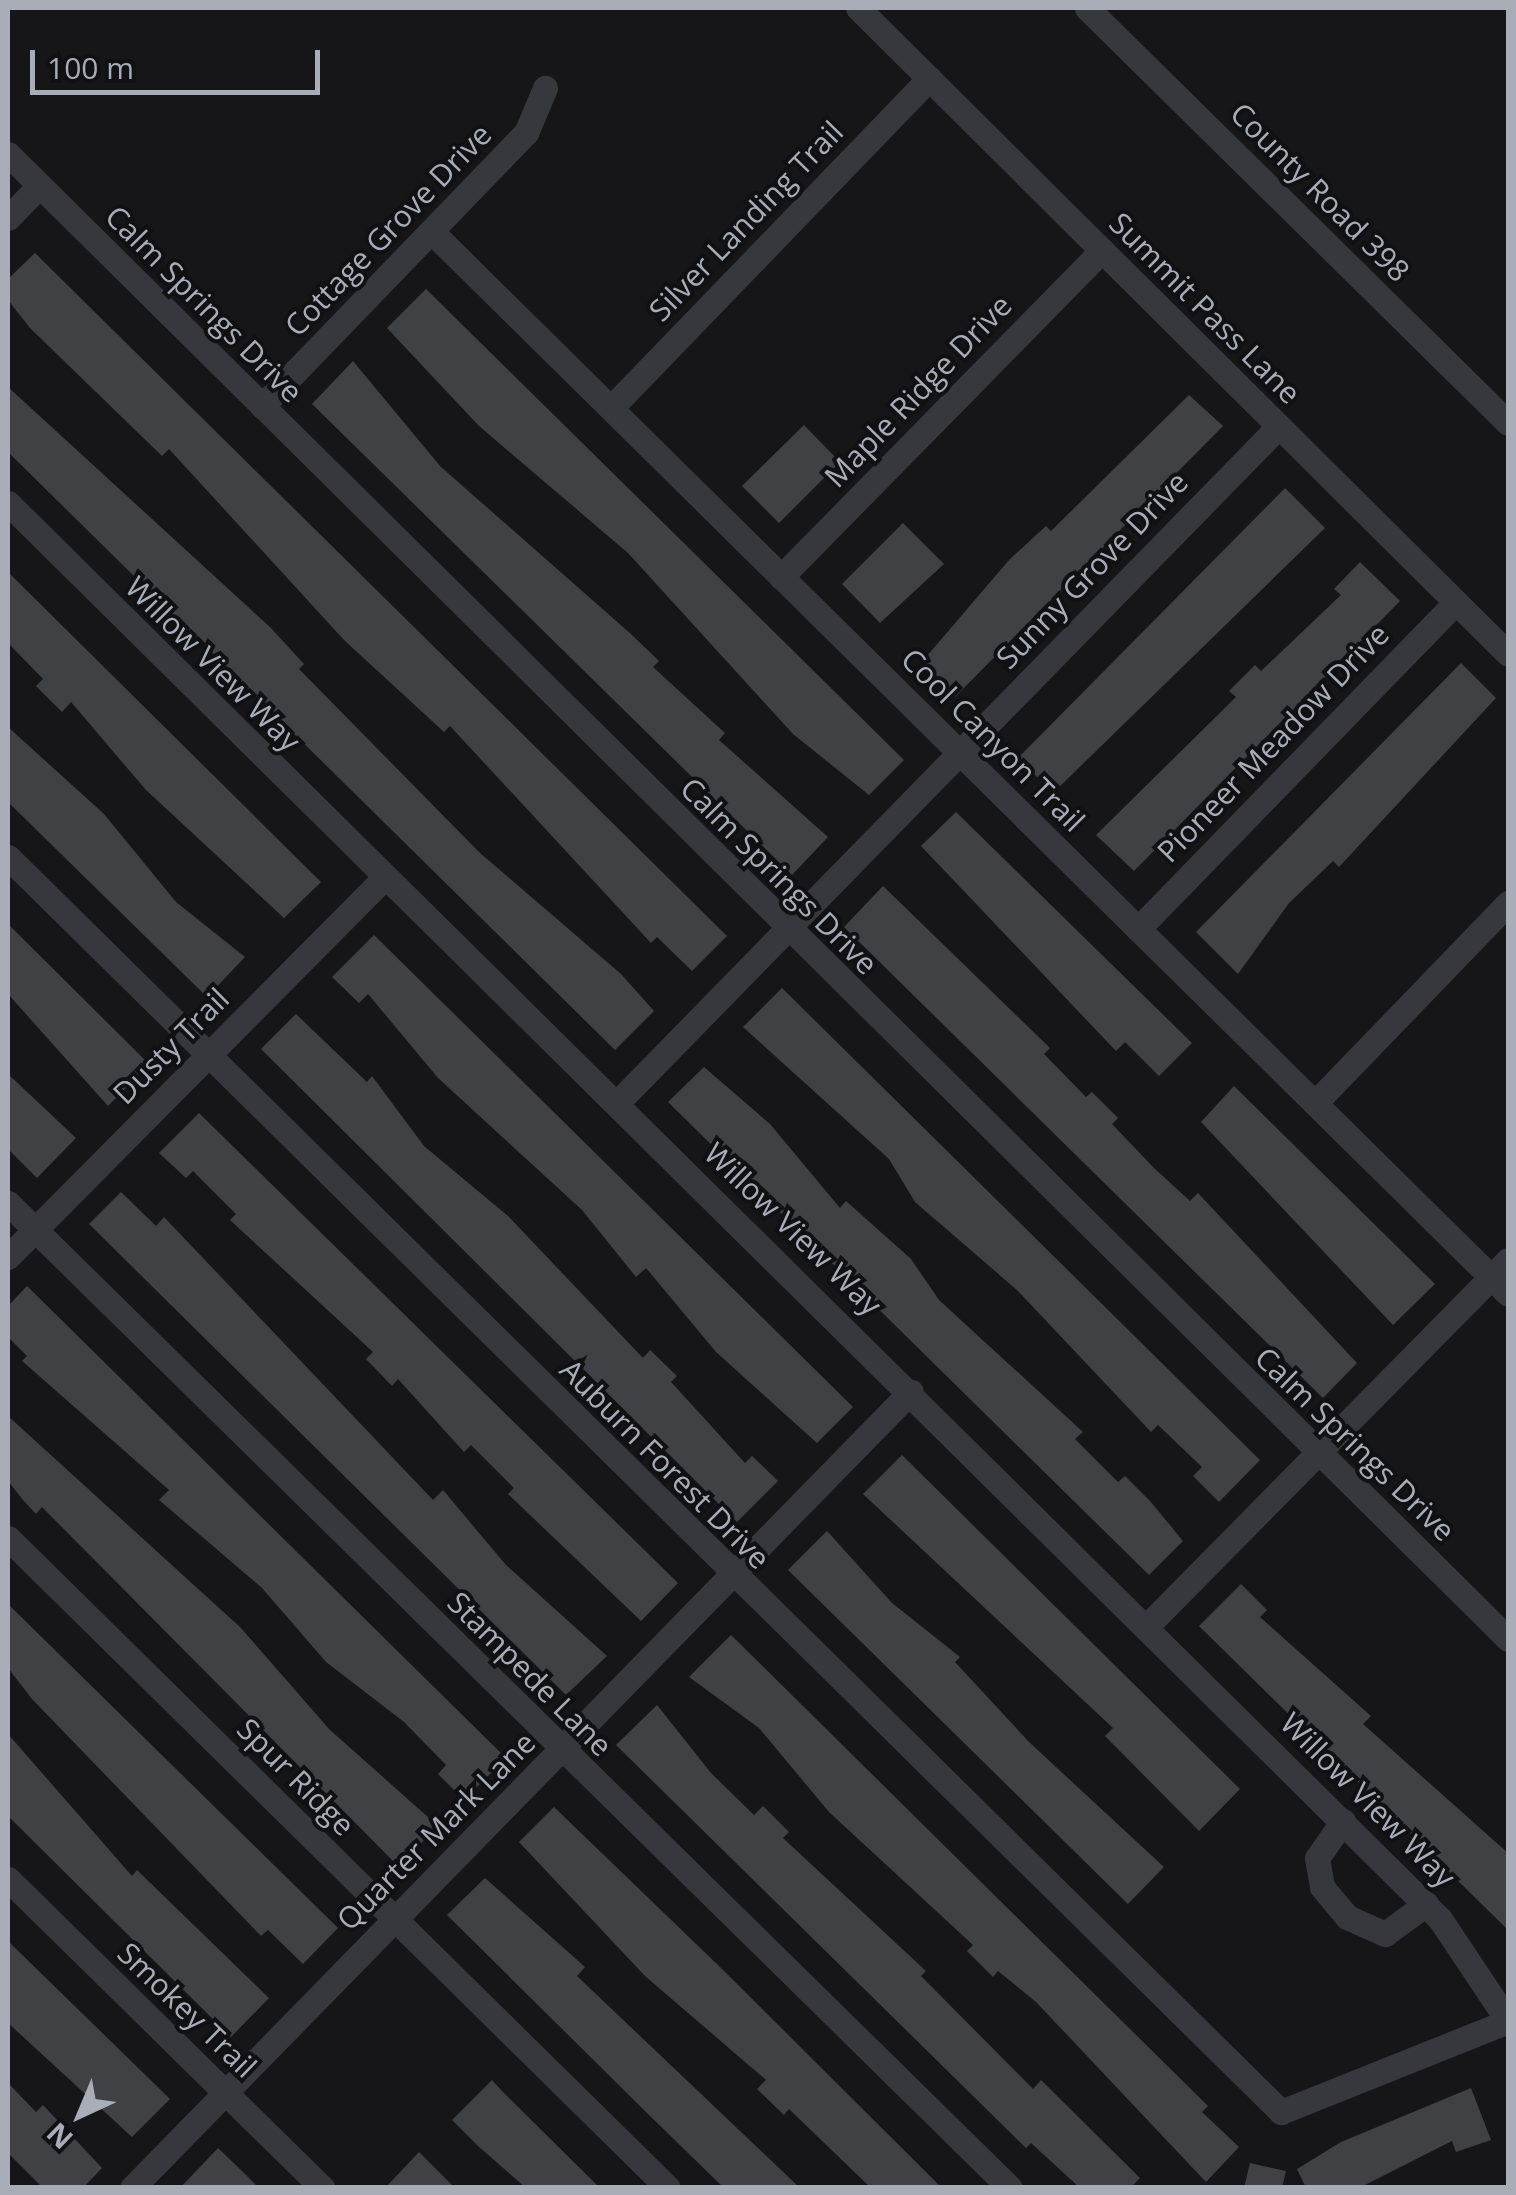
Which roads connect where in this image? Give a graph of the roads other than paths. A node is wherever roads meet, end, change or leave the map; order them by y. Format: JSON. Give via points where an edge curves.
{"nodes":[{"id":1,"x":858,"y":8,"type":"edge"},
{"id":2,"x":1087,"y":8,"type":"edge"},
{"id":3,"x":929,"y":79,"type":"junction"},
{"id":4,"x":545,"y":88,"type":"dead end"},
{"id":5,"x":8,"y":154,"type":"edge"},
{"id":6,"x":38,"y":186,"type":"junction"},
{"id":7,"x":8,"y":218,"type":"edge"},
{"id":8,"x":433,"y":233,"type":"junction"},
{"id":9,"x":1102,"y":250,"type":"junction"},
{"id":10,"x":262,"y":406,"type":"junction"},
{"id":11,"x":611,"y":408,"type":"junction"},
{"id":12,"x":1508,"y":424,"type":"edge"},
{"id":13,"x":1278,"y":427,"type":"junction"},
{"id":14,"x":8,"y":503,"type":"edge"},
{"id":15,"x":781,"y":577,"type":"junction"},
{"id":16,"x":1455,"y":604,"type":"junction"},
{"id":17,"x":1508,"y":654,"type":"edge"},
{"id":18,"x":959,"y":752,"type":"junction"},
{"id":19,"x":8,"y":857,"type":"edge"},
{"id":20,"x":382,"y":880,"type":"junction"},
{"id":21,"x":1508,"y":903,"type":"edge"},
{"id":22,"x":1138,"y":929,"type":"junction"},
{"id":23,"x":786,"y":930,"type":"junction"},
{"id":24,"x":206,"y":1056,"type":"junction"},
{"id":25,"x":617,"y":1103,"type":"junction"},
{"id":26,"x":1315,"y":1103,"type":"junction"},
{"id":27,"x":8,"y":1203,"type":"edge"},
{"id":28,"x":35,"y":1230,"type":"junction"},
{"id":29,"x":8,"y":1258,"type":"edge"},
{"id":30,"x":1503,"y":1277,"type":"edge"},
{"id":31,"x":910,"y":1390,"type":"junction"},
{"id":32,"x":1318,"y":1453,"type":"junction"},
{"id":33,"x":8,"y":1538,"type":"edge"},
{"id":34,"x":732,"y":1576,"type":"junction"},
{"id":35,"x":1147,"y":1626,"type":"junction"},
{"id":36,"x":1508,"y":1639,"type":"edge"},
{"id":37,"x":561,"y":1752,"type":"junction"},
{"id":38,"x":1343,"y":1822,"type":"junction"},
{"id":39,"x":8,"y":1879,"type":"edge"},
{"id":40,"x":1426,"y":1904,"type":"junction"},
{"id":41,"x":394,"y":1919,"type":"junction"},
{"id":42,"x":1508,"y":2021,"type":"edge"},
{"id":43,"x":224,"y":2092,"type":"junction"},
{"id":44,"x":132,"y":2188,"type":"edge"},
{"id":45,"x":322,"y":2188,"type":"edge"},
{"id":46,"x":668,"y":2188,"type":"edge"},
{"id":47,"x":1010,"y":2188,"type":"edge"}],
"edges":[{"from":1,"to":3,"type":"street","name":"Summit Pass Lane"},
{"from":2,"to":12,"type":"street","name":"County Road 398"},
{"from":3,"to":9,"type":"street","name":"Summit Pass Lane"},
{"from":3,"to":11,"type":"street","name":"Silver Landing Trail"},
{"from":4,"to":8,"type":"street","name":"Cottage Grove Drive","via":[[526,133]]},
{"from":5,"to":6,"type":"street","name":"Calm Springs Drive"},
{"from":6,"to":7,"type":"street"},
{"from":6,"to":10,"type":"street","name":"Calm Springs Drive"},
{"from":8,"to":10,"type":"street","name":"Cottage Grove Drive"},
{"from":8,"to":11,"type":"street","name":"Cool Canyon Trail"},
{"from":9,"to":13,"type":"street","name":"Summit Pass Lane"},
{"from":9,"to":15,"type":"street","name":"Maple Ridge Drive"},
{"from":10,"to":23,"type":"street","name":"Calm Springs Drive"},
{"from":11,"to":15,"type":"street","name":"Cool Canyon Trail"},
{"from":13,"to":16,"type":"street","name":"Summit Pass Lane"},
{"from":13,"to":18,"type":"street","name":"Sunny Grove Drive"},
{"from":14,"to":20,"type":"street","name":"Willow View Way"},
{"from":15,"to":18,"type":"street","name":"Cool Canyon Trail"},
{"from":16,"to":17,"type":"street","name":"Summit Pass Lane"},
{"from":16,"to":22,"type":"street","name":"Pioneer Meadow Drive"},
{"from":18,"to":22,"type":"street","name":"Cool Canyon Trail"},
{"from":18,"to":23,"type":"street","name":"Sunny Grove Drive"},
{"from":19,"to":24,"type":"street","name":"Auburn Forest Drive"},
{"from":20,"to":24,"type":"street","name":"Dusty Trail"},
{"from":20,"to":25,"type":"street","name":"Willow View Way"},
{"from":21,"to":26,"type":"street"},
{"from":22,"to":26,"type":"street","name":"Cool Canyon Trail"},
{"from":23,"to":25,"type":"street","name":"Sunny Grove Drive"},
{"from":23,"to":32,"type":"street","name":"Calm Springs Drive"},
{"from":24,"to":28,"type":"street","name":"Dusty Trail"},
{"from":24,"to":34,"type":"street","name":"Auburn Forest Drive"},
{"from":25,"to":31,"type":"street","name":"Willow View Way"},
{"from":26,"to":30,"type":"street","name":"Cool Canyon Trail"},
{"from":27,"to":28,"type":"street","name":"Stampede Lane"},
{"from":28,"to":29,"type":"street","name":"Dusty Trail"},
{"from":28,"to":37,"type":"street","name":"Stampede Lane"},
{"from":30,"to":32,"type":"street"},
{"from":31,"to":34,"type":"street","name":"Quarter Mark Lane"},
{"from":31,"to":35,"type":"street","name":"Willow View Way"},
{"from":32,"to":35,"type":"street"},
{"from":32,"to":36,"type":"street","name":"Calm Springs Drive"},
{"from":33,"to":41,"type":"street","name":"Spur Ridge"},
{"from":34,"to":37,"type":"street","name":"Quarter Mark Lane"},
{"from":34,"to":42,"type":"street","name":"Auburn Forest Drive","via":[[1280,2112]]},
{"from":35,"to":38,"type":"street","name":"Willow View Way"},
{"from":37,"to":41,"type":"street","name":"Quarter Mark Lane"},
{"from":37,"to":47,"type":"street","name":"Stampede Lane"},
{"from":38,"to":40,"type":"street","name":"Willow View Way"},
{"from":38,"to":40,"type":"street","via":[[1317,1858],[1322,1887],[1347,1917],[1385,1934]]},
{"from":39,"to":43,"type":"street","name":"Smokey Trail"},
{"from":40,"to":42,"type":"street","name":"Willow View Way","via":[[1480,1968]]},
{"from":41,"to":43,"type":"street","name":"Quarter Mark Lane"},
{"from":41,"to":46,"type":"street","name":"Spur Ridge"},
{"from":43,"to":44,"type":"street","name":"Quarter Mark Lane"},
{"from":43,"to":45,"type":"street","name":"Smokey Trail"}]}
